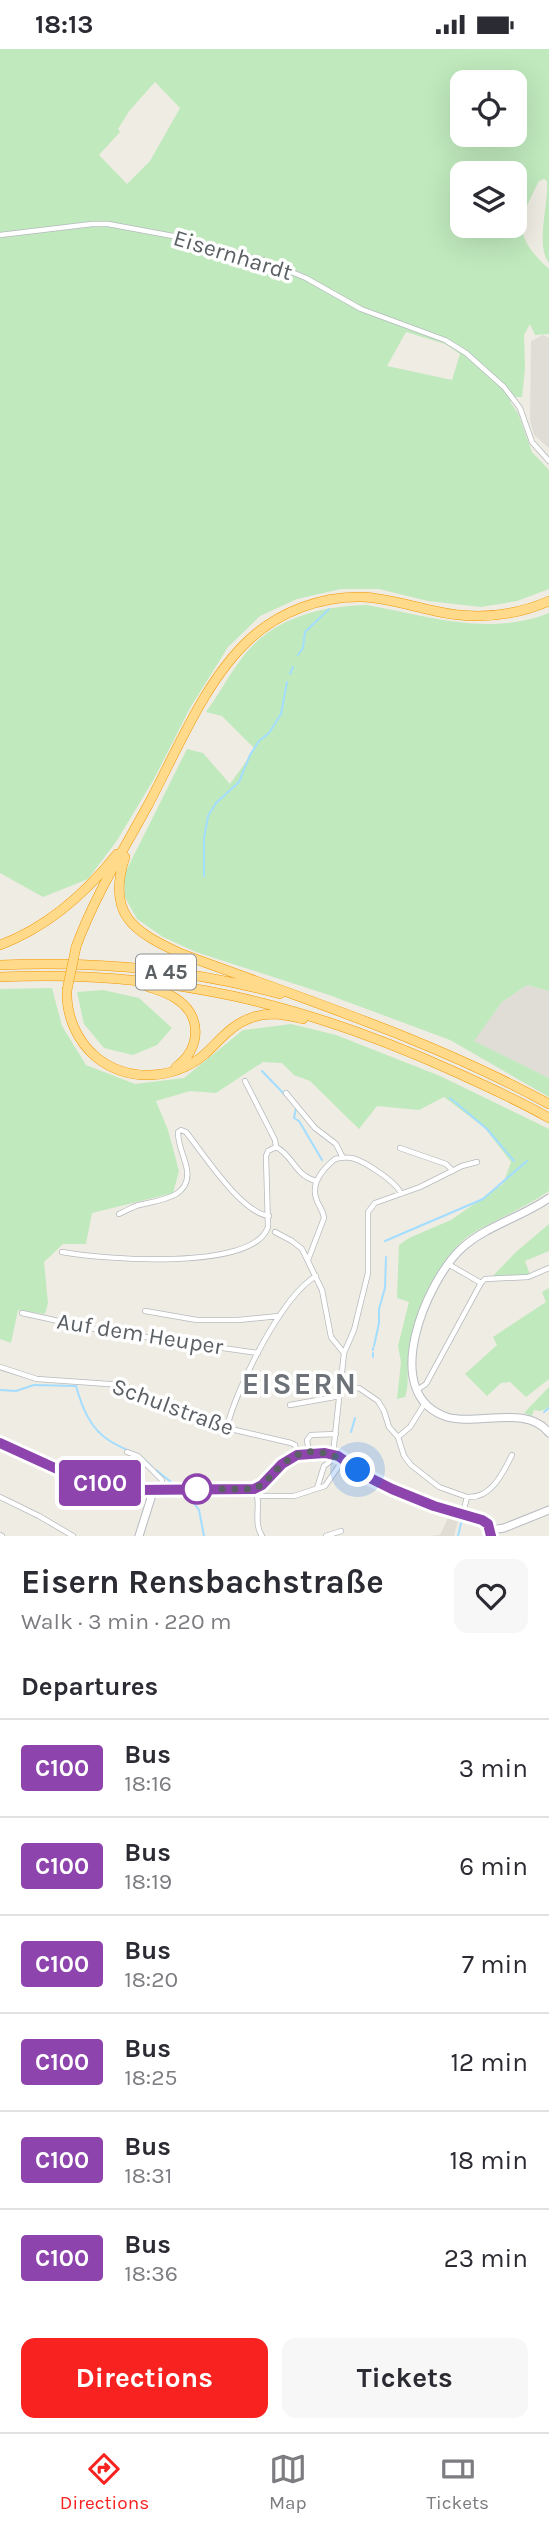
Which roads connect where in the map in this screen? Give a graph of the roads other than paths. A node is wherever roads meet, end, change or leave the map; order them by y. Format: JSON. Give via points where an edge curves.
{"nodes":[{"id":1,"x":0,"y":236,"type":"edge"},
{"id":2,"x":549,"y":461,"type":"edge"},
{"id":3,"x":549,"y":601,"type":"edge"},
{"id":4,"x":133,"y":833,"type":"junction"},
{"id":5,"x":0,"y":946,"type":"edge"},
{"id":6,"x":0,"y":965,"type":"edge"},
{"id":7,"x":0,"y":977,"type":"edge"},
{"id":8,"x":122,"y":978,"type":"junction"},
{"id":9,"x":329,"y":1008,"type":"junction"},
{"id":10,"x":352,"y":1028,"type":"junction"},
{"id":11,"x":164,"y":1074,"type":"junction"},
{"id":12,"x":245,"y":1081,"type":"dead end"},
{"id":13,"x":286,"y":1093,"type":"dead end"},
{"id":14,"x":549,"y":1104,"type":"edge"},
{"id":15,"x":549,"y":1118,"type":"edge"},
{"id":16,"x":276,"y":1147,"type":"junction"},
{"id":17,"x":400,"y":1148,"type":"dead end"},
{"id":18,"x":343,"y":1158,"type":"junction"},
{"id":19,"x":477,"y":1162,"type":"dead end"},
{"id":20,"x":453,"y":1171,"type":"junction"},
{"id":21,"x":316,"y":1181,"type":"junction"},
{"id":22,"x":401,"y":1194,"type":"junction"},
{"id":23,"x":549,"y":1198,"type":"edge"},
{"id":24,"x":119,"y":1214,"type":"dead end"},
{"id":25,"x":268,"y":1216,"type":"junction"},
{"id":26,"x":275,"y":1232,"type":"dead end"},
{"id":27,"x":62,"y":1252,"type":"dead end"},
{"id":28,"x":308,"y":1260,"type":"junction"},
{"id":29,"x":448,"y":1264,"type":"junction"},
{"id":30,"x":549,"y":1268,"type":"edge"},
{"id":31,"x":316,"y":1276,"type":"junction"},
{"id":32,"x":481,"y":1283,"type":"junction"},
{"id":33,"x":145,"y":1311,"type":"dead end"},
{"id":34,"x":22,"y":1313,"type":"dead end"},
{"id":35,"x":279,"y":1316,"type":"junction"},
{"id":36,"x":258,"y":1353,"type":"junction"},
{"id":37,"x":344,"y":1353,"type":"junction"},
{"id":38,"x":0,"y":1367,"type":"edge"},
{"id":39,"x":341,"y":1389,"type":"junction"},
{"id":40,"x":417,"y":1391,"type":"junction"},
{"id":41,"x":340,"y":1397,"type":"junction"},
{"id":42,"x":425,"y":1403,"type":"junction"},
{"id":43,"x":290,"y":1405,"type":"dead end"},
{"id":44,"x":546,"y":1423,"type":"edge"},
{"id":45,"x":227,"y":1427,"type":"junction"},
{"id":46,"x":549,"y":1433,"type":"edge"},
{"id":47,"x":336,"y":1434,"type":"junction"},
{"id":48,"x":398,"y":1437,"type":"junction"},
{"id":49,"x":0,"y":1443,"type":"edge"},
{"id":50,"x":127,"y":1452,"type":"dead end"},
{"id":51,"x":309,"y":1453,"type":"junction"},
{"id":52,"x":297,"y":1455,"type":"junction"},
{"id":53,"x":512,"y":1455,"type":"dead end"},
{"id":54,"x":338,"y":1456,"type":"junction"},
{"id":55,"x":317,"y":1489,"type":"junction"},
{"id":56,"x":162,"y":1490,"type":"junction"},
{"id":57,"x":151,"y":1491,"type":"junction"},
{"id":58,"x":256,"y":1493,"type":"junction"},
{"id":59,"x":0,"y":1497,"type":"edge"},
{"id":60,"x":467,"y":1497,"type":"junction"},
{"id":61,"x":549,"y":1510,"type":"edge"},
{"id":62,"x":463,"y":1513,"type":"junction"},
{"id":63,"x":341,"y":1531,"type":"dead end"},
{"id":64,"x":491,"y":1533,"type":"edge"},
{"id":65,"x":73,"y":1536,"type":"edge"},
{"id":66,"x":139,"y":1536,"type":"edge"},
{"id":67,"x":262,"y":1536,"type":"edge"},
{"id":68,"x":326,"y":1536,"type":"edge"}],
"edges":[{"from":1,"to":2,"type":"street","name":"Eisernhardt","via":[[107,224],[263,260],[361,309],[446,340],[504,387],[520,408],[532,442]]},
{"from":3,"to":4,"type":"highway","via":[[522,611],[480,617],[384,599],[346,598],[288,614],[250,639],[218,676]]},
{"from":4,"to":5,"type":"highway","via":[[65,909]]},
{"from":4,"to":9,"type":"highway","via":[[118,889],[122,910],[134,925],[176,951]]},
{"from":4,"to":11,"type":"highway","bridge":true,"via":[[76,947],[67,991],[72,1022],[95,1056],[122,1072]]},
{"from":6,"to":9,"type":"highway","number":"A 45","via":[[90,964],[174,972]]},
{"from":7,"to":8,"type":"highway","number":"A 45"},
{"from":8,"to":10,"type":"highway","number":"A 45","via":[[272,1004]]},
{"from":8,"to":11,"type":"highway","via":[[173,996],[193,1017],[196,1036],[191,1052]]},
{"from":9,"to":14,"type":"highway","number":"A 45","via":[[425,1044]]},
{"from":10,"to":11,"type":"highway","via":[[281,1014],[260,1015],[231,1029],[188,1066]]},
{"from":10,"to":15,"type":"highway","number":"A 45"},
{"from":12,"to":16,"type":"street"},
{"from":13,"to":18,"type":"street","via":[[336,1144]]},
{"from":16,"to":21,"type":"street","via":[[303,1176]]},
{"from":16,"to":25,"type":"street","via":[[266,1156]]},
{"from":17,"to":20,"type":"street","via":[[446,1164]]},
{"from":18,"to":21,"type":"street","via":[[328,1164]]},
{"from":18,"to":22,"type":"street","via":[[360,1161],[395,1184]]},
{"from":19,"to":20,"type":"street"},
{"from":20,"to":22,"type":"street"},
{"from":21,"to":28,"type":"street","via":[[315,1196],[324,1219]]},
{"from":22,"to":37,"type":"street","via":[[375,1203],[368,1212],[368,1273]]},
{"from":23,"to":29,"type":"main road","via":[[472,1241]]},
{"from":24,"to":25,"type":"street","via":[[171,1198],[183,1188],[187,1168],[178,1147],[181,1130],[251,1209]]},
{"from":25,"to":27,"type":"street","via":[[261,1240],[217,1256],[108,1257]]},
{"from":26,"to":28,"type":"street","via":[[302,1249]]},
{"from":28,"to":31,"type":"street"},
{"from":29,"to":32,"type":"street"},
{"from":29,"to":40,"type":"main road","via":[[419,1323],[411,1370]]},
{"from":30,"to":32,"type":"street","via":[[534,1276]]},
{"from":31,"to":35,"type":"street"},
{"from":31,"to":37,"type":"street","via":[[331,1337]]},
{"from":32,"to":40,"type":"street","via":[[426,1384]]},
{"from":33,"to":35,"type":"street","via":[[197,1320]]},
{"from":34,"to":36,"type":"street","name":"Auf dem Heuper","via":[[104,1331]]},
{"from":35,"to":36,"type":"street"},
{"from":36,"to":45,"type":"street","via":[[235,1397]]},
{"from":37,"to":39,"type":"street"},
{"from":38,"to":45,"type":"street","name":"Schulstraße","via":[[37,1379],[123,1385]]},
{"from":39,"to":41,"type":"street"},
{"from":39,"to":48,"type":"street","via":[[359,1388],[378,1401]]},
{"from":40,"to":42,"type":"main road"},
{"from":41,"to":43,"type":"street"},
{"from":41,"to":47,"type":"street"},
{"from":42,"to":44,"type":"main road","via":[[449,1417]]},
{"from":42,"to":48,"type":"street"},
{"from":44,"to":46,"type":"main road"},
{"from":45,"to":52,"type":"street","name":"Schulstraße","via":[[286,1441],[295,1445]]},
{"from":47,"to":51,"type":"street","via":[[311,1435]]},
{"from":47,"to":54,"type":"street"},
{"from":48,"to":60,"type":"street","via":[[411,1465],[439,1487]]},
{"from":49,"to":57,"type":"main road","via":[[79,1479]]},
{"from":50,"to":56,"type":"street","via":[[138,1456],[162,1481]]},
{"from":51,"to":52,"type":"main road"},
{"from":51,"to":54,"type":"main road"},
{"from":52,"to":58,"type":"main road","via":[[282,1464]]},
{"from":53,"to":60,"type":"street","via":[[492,1487]]},
{"from":54,"to":55,"type":"street","via":[[324,1466]]},
{"from":54,"to":55,"type":"street","via":[[329,1483]]},
{"from":54,"to":62,"type":"main road","via":[[392,1489]]},
{"from":55,"to":58,"type":"street","via":[[294,1496]]},
{"from":56,"to":57,"type":"main road"},
{"from":56,"to":58,"type":"main road"},
{"from":57,"to":66,"type":"main road"},
{"from":58,"to":67,"type":"street"},
{"from":59,"to":65,"type":"street"},
{"from":60,"to":62,"type":"street"},
{"from":61,"to":64,"type":"main road"},
{"from":62,"to":64,"type":"main road","via":[[482,1520]]},
{"from":63,"to":68,"type":"street"}]}
